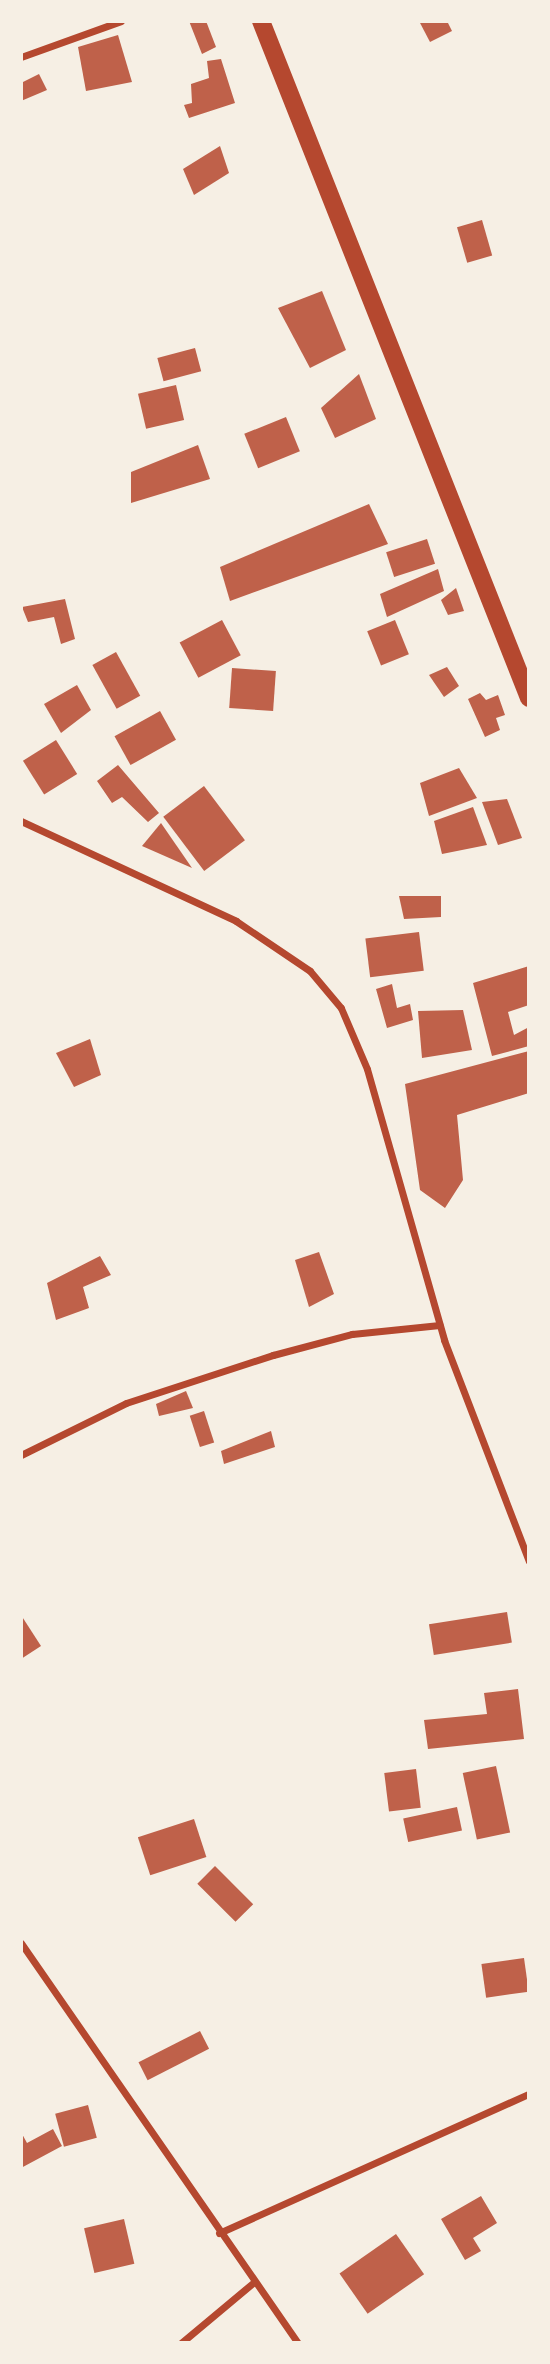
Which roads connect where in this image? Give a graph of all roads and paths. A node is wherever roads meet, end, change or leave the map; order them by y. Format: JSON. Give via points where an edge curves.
{"nodes":[{"id":1,"x":121,"y":21,"type":"edge"},
{"id":2,"x":261,"y":21,"type":"edge"},
{"id":3,"x":21,"y":57,"type":"edge"},
{"id":4,"x":529,"y":698,"type":"edge"},
{"id":5,"x":21,"y":821,"type":"edge"},
{"id":6,"x":440,"y":1325,"type":"junction"},
{"id":7,"x":21,"y":1455,"type":"edge"},
{"id":8,"x":529,"y":1561,"type":"edge"},
{"id":9,"x":21,"y":1943,"type":"edge"},
{"id":10,"x":529,"y":2094,"type":"edge"},
{"id":11,"x":219,"y":2233,"type":"junction"},
{"id":12,"x":254,"y":2282,"type":"junction"},
{"id":13,"x":181,"y":2343,"type":"edge"},
{"id":14,"x":298,"y":2343,"type":"edge"}],
"edges":[{"from":1,"to":3,"type":"street"},
{"from":2,"to":4,"type":"main road"},
{"from":5,"to":6,"type":"street","via":[[236,921],[310,971],[341,1008],[367,1069]]},
{"from":6,"to":7,"type":"street","via":[[352,1334],[273,1355],[126,1403]]},
{"from":6,"to":8,"type":"street"},
{"from":9,"to":11,"type":"street"},
{"from":10,"to":11,"type":"street"},
{"from":11,"to":12,"type":"street"},
{"from":12,"to":13,"type":"street"},
{"from":12,"to":14,"type":"street"}]}
